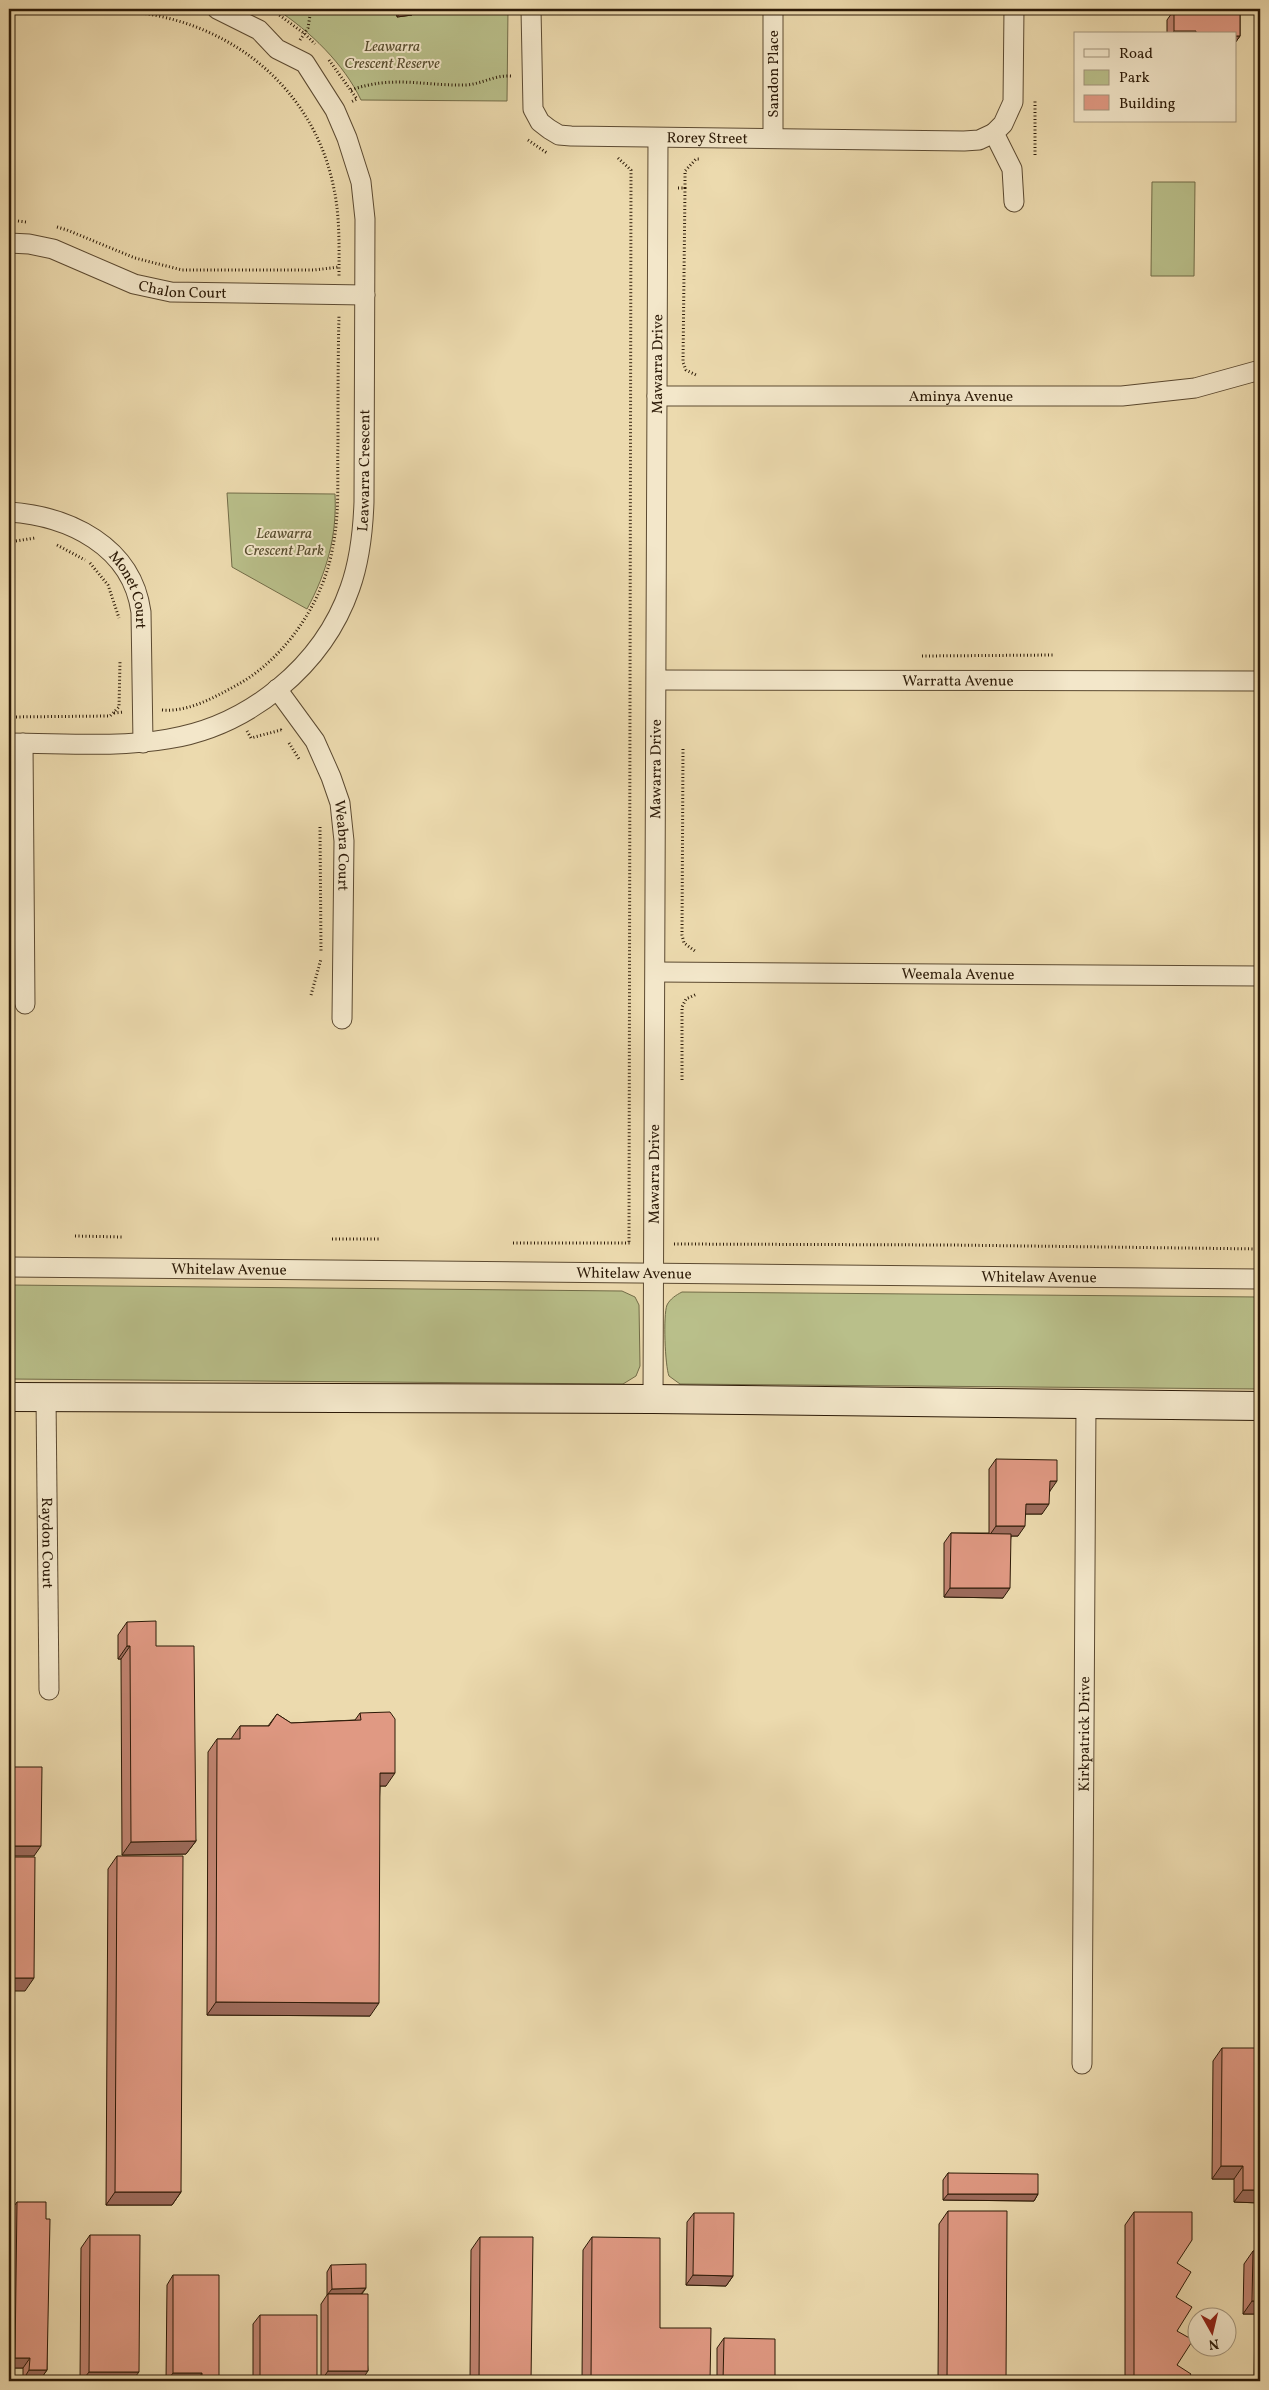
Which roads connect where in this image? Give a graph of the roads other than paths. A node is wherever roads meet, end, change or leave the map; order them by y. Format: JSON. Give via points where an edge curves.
{"nodes":[{"id":1,"x":217,"y":9,"type":"edge"},
{"id":2,"x":531,"y":9,"type":"edge"},
{"id":3,"x":773,"y":9,"type":"edge"},
{"id":4,"x":1014,"y":9,"type":"edge"},
{"id":5,"x":994,"y":133,"type":"junction"},
{"id":6,"x":658,"y":138,"type":"junction"},
{"id":7,"x":773,"y":138,"type":"junction"},
{"id":8,"x":1014,"y":202,"type":"dead end"},
{"id":9,"x":9,"y":243,"type":"edge"},
{"id":10,"x":365,"y":295,"type":"junction"},
{"id":11,"x":1260,"y":370,"type":"edge"},
{"id":12,"x":657,"y":396,"type":"junction"},
{"id":13,"x":9,"y":512,"type":"edge"},
{"id":14,"x":657,"y":680,"type":"junction"},
{"id":15,"x":1260,"y":681,"type":"edge"},
{"id":16,"x":277,"y":690,"type":"junction"},
{"id":17,"x":143,"y":742,"type":"junction"},
{"id":18,"x":16,"y":743,"type":"edge"},
{"id":19,"x":656,"y":972,"type":"junction"},
{"id":20,"x":1260,"y":976,"type":"edge"},
{"id":21,"x":25,"y":1004,"type":"dead end"},
{"id":22,"x":342,"y":1019,"type":"dead end"},
{"id":23,"x":9,"y":1268,"type":"edge"},
{"id":24,"x":653,"y":1274,"type":"junction"},
{"id":25,"x":1260,"y":1279,"type":"edge"},
{"id":26,"x":9,"y":1397,"type":"edge"},
{"id":27,"x":46,"y":1397,"type":"junction"},
{"id":28,"x":653,"y":1400,"type":"junction"},
{"id":29,"x":1086,"y":1404,"type":"junction"},
{"id":30,"x":1260,"y":1406,"type":"edge"},
{"id":31,"x":49,"y":1690,"type":"dead end"},
{"id":32,"x":1082,"y":2064,"type":"dead end"}],
"edges":[{"from":1,"to":10,"type":"street","name":"Leawarra Crescent","via":[[259,30],[277,49],[306,63],[342,124],[358,170],[364,207]]},
{"from":2,"to":6,"type":"street","name":"Rorey Street","via":[[532,101],[540,122],[565,136]]},
{"from":3,"to":7,"type":"street","name":"Sandon Place"},
{"from":4,"to":5,"type":"street","via":[[1014,99],[1012,109]]},
{"from":5,"to":7,"type":"street","name":"Rorey Street","via":[[970,141]]},
{"from":5,"to":8,"type":"street","via":[[1012,168]]},
{"from":6,"to":7,"type":"street","name":"Rorey Street"},
{"from":6,"to":12,"type":"street","name":"Mawarra Drive"},
{"from":9,"to":10,"type":"street","name":"Chalon Court","via":[[53,249],[134,284],[171,292]]},
{"from":10,"to":16,"type":"street","name":"Leawarra Crescent","via":[[364,502],[359,554],[350,589],[332,625],[306,662]]},
{"from":11,"to":12,"type":"street","name":"Aminya Avenue","via":[[1195,388],[1122,396]]},
{"from":12,"to":14,"type":"street","name":"Mawarra Drive"},
{"from":13,"to":17,"type":"street","name":"Monet Court","via":[[50,517],[76,529],[101,544],[125,569],[138,592],[141,612]]},
{"from":14,"to":15,"type":"street","name":"Warratta Avenue"},
{"from":14,"to":19,"type":"street","name":"Mawarra Drive"},
{"from":16,"to":17,"type":"street","name":"Leawarra Crescent","via":[[240,715],[192,734]]},
{"from":16,"to":22,"type":"street","name":"Weabra Court","via":[[315,741],[340,803],[344,841]]},
{"from":17,"to":18,"type":"street","name":"Leawarra Crescent"},
{"from":18,"to":21,"type":"street"},
{"from":19,"to":20,"type":"street","name":"Weemala Avenue"},
{"from":19,"to":24,"type":"street","name":"Mawarra Drive"},
{"from":23,"to":24,"type":"street","name":"Whitelaw Avenue"},
{"from":24,"to":25,"type":"street","name":"Whitelaw Avenue"},
{"from":24,"to":28,"type":"street","name":"Mawarra Drive"},
{"from":26,"to":27,"type":"street"},
{"from":27,"to":28,"type":"street"},
{"from":27,"to":31,"type":"street","name":"Raydon Court"},
{"from":28,"to":29,"type":"street"},
{"from":29,"to":30,"type":"street"},
{"from":29,"to":32,"type":"street","name":"Kirkpatrick Drive"}]}
